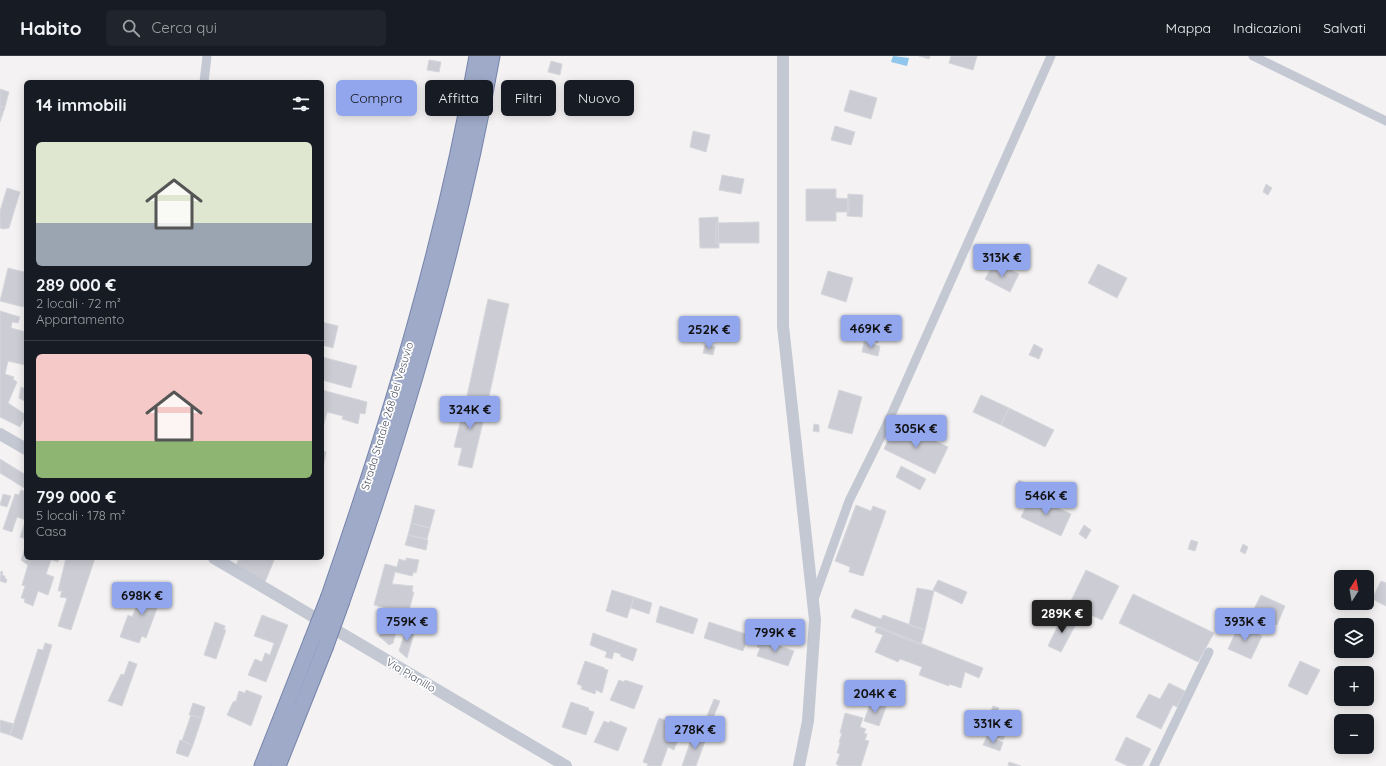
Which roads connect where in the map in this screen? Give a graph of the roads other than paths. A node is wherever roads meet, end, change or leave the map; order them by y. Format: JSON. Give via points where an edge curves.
{"nodes":[{"id":1,"x":207,"y":56,"type":"edge"},
{"id":2,"x":477,"y":56,"type":"edge"},
{"id":3,"x":492,"y":56,"type":"edge"},
{"id":4,"x":783,"y":56,"type":"edge"},
{"id":5,"x":1051,"y":56,"type":"edge"},
{"id":6,"x":1253,"y":56,"type":"edge"},
{"id":7,"x":204,"y":80,"type":"edge"},
{"id":8,"x":1386,"y":122,"type":"edge"},
{"id":9,"x":0,"y":434,"type":"edge"},
{"id":10,"x":24,"y":448,"type":"edge"},
{"id":11,"x":217,"y":560,"type":"edge"},
{"id":12,"x":336,"y":599,"type":"junction"},
{"id":13,"x":813,"y":601,"type":"junction"},
{"id":14,"x":1209,"y":652,"type":"dead end"},
{"id":15,"x":262,"y":766,"type":"edge"},
{"id":16,"x":278,"y":766,"type":"edge"},
{"id":17,"x":566,"y":766,"type":"edge"},
{"id":18,"x":799,"y":766,"type":"edge"},
{"id":19,"x":1154,"y":766,"type":"edge"}],
"edges":[{"from":1,"to":7,"type":"street"},
{"from":2,"to":12,"type":"highway","name":"Strada Statale 268 del Vesuvio","via":[[453,172],[406,357]]},
{"from":3,"to":12,"type":"highway","name":"Strada Statale 268 del Vesuvio","via":[[468,174],[420,361],[390,461]]},
{"from":4,"to":13,"type":"street","via":[[783,326]]},
{"from":5,"to":13,"type":"street","via":[[898,400],[850,501]]},
{"from":6,"to":8,"type":"street"},
{"from":9,"to":10,"type":"street"},
{"from":11,"to":17,"type":"street","name":"Via Pianillo"},
{"from":12,"to":15,"type":"highway","name":"Strada Statale 268 del Vesuvio","bridge":true,"via":[[311,642]]},
{"from":12,"to":16,"type":"highway","name":"Strada Statale 268 del Vesuvio","bridge":true,"via":[[325,648]]},
{"from":13,"to":18,"type":"street","via":[[813,670],[808,721]]},
{"from":14,"to":19,"type":"street"}]}
